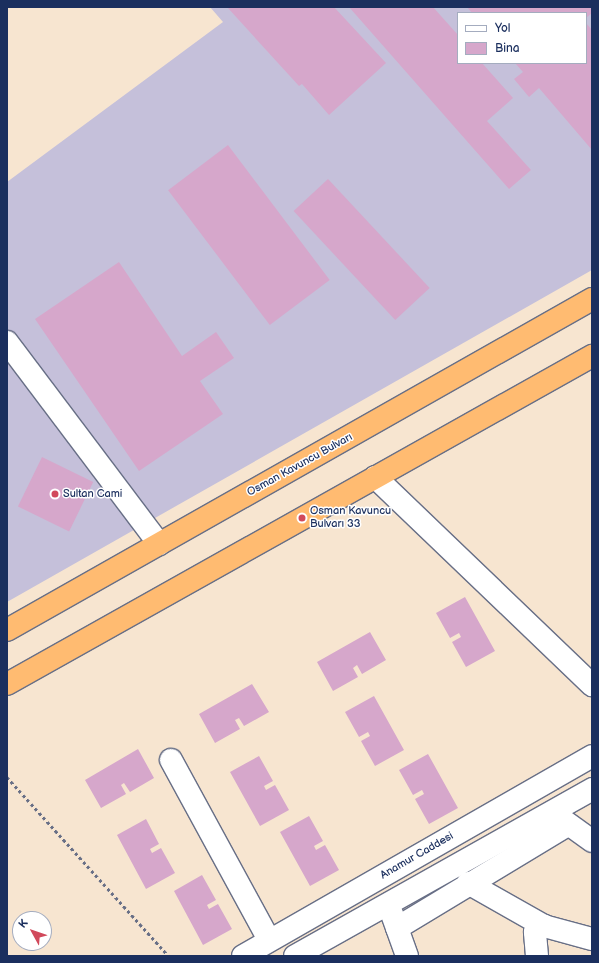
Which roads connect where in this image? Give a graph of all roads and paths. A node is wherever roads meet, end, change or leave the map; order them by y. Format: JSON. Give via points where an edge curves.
{"nodes":[{"id":1,"x":592,"y":299,"type":"edge"},
{"id":2,"x":7,"y":342,"type":"edge"},
{"id":3,"x":592,"y":356,"type":"edge"},
{"id":4,"x":375,"y":477,"type":"junction"},
{"id":5,"x":159,"y":544,"type":"junction"},
{"id":6,"x":7,"y":630,"type":"edge"},
{"id":7,"x":7,"y":684,"type":"edge"},
{"id":8,"x":592,"y":685,"type":"edge"},
{"id":9,"x":592,"y":756,"type":"edge"},
{"id":10,"x":171,"y":760,"type":"dead end"},
{"id":11,"x":7,"y":777,"type":"edge"},
{"id":12,"x":592,"y":790,"type":"edge"},
{"id":13,"x":560,"y":818,"type":"junction"},
{"id":14,"x":592,"y":841,"type":"edge"},
{"id":15,"x":468,"y":883,"type":"junction"},
{"id":16,"x":388,"y":904,"type":"junction"},
{"id":17,"x":544,"y":926,"type":"junction"},
{"id":18,"x":397,"y":928,"type":"junction"},
{"id":19,"x":592,"y":939,"type":"edge"},
{"id":20,"x":269,"y":940,"type":"junction"},
{"id":21,"x":168,"y":956,"type":"edge"},
{"id":22,"x":243,"y":956,"type":"edge"},
{"id":23,"x":295,"y":956,"type":"edge"},
{"id":24,"x":407,"y":956,"type":"edge"},
{"id":25,"x":537,"y":956,"type":"edge"}],
"edges":[{"from":1,"to":5,"type":"highway","name":"Osman Kavuncu Bulvarı"},
{"from":2,"to":5,"type":"street"},
{"from":3,"to":4,"type":"highway"},
{"from":4,"to":7,"type":"highway"},
{"from":4,"to":8,"type":"street"},
{"from":5,"to":6,"type":"highway","name":"Osman Kavuncu Bulvarı"},
{"from":9,"to":20,"type":"street","name":"Anamur Caddesi"},
{"from":10,"to":20,"type":"street"},
{"from":11,"to":21,"type":"path"},
{"from":12,"to":13,"type":"street"},
{"from":13,"to":14,"type":"street"},
{"from":13,"to":15,"type":"street"},
{"from":13,"to":16,"type":"street"},
{"from":15,"to":17,"type":"street"},
{"from":15,"to":18,"type":"street"},
{"from":16,"to":18,"type":"street"},
{"from":16,"to":23,"type":"street"},
{"from":17,"to":19,"type":"street"},
{"from":17,"to":25,"type":"street","via":[[535,932]]},
{"from":18,"to":24,"type":"street"},
{"from":20,"to":22,"type":"street","name":"Anamur Caddesi"}]}
